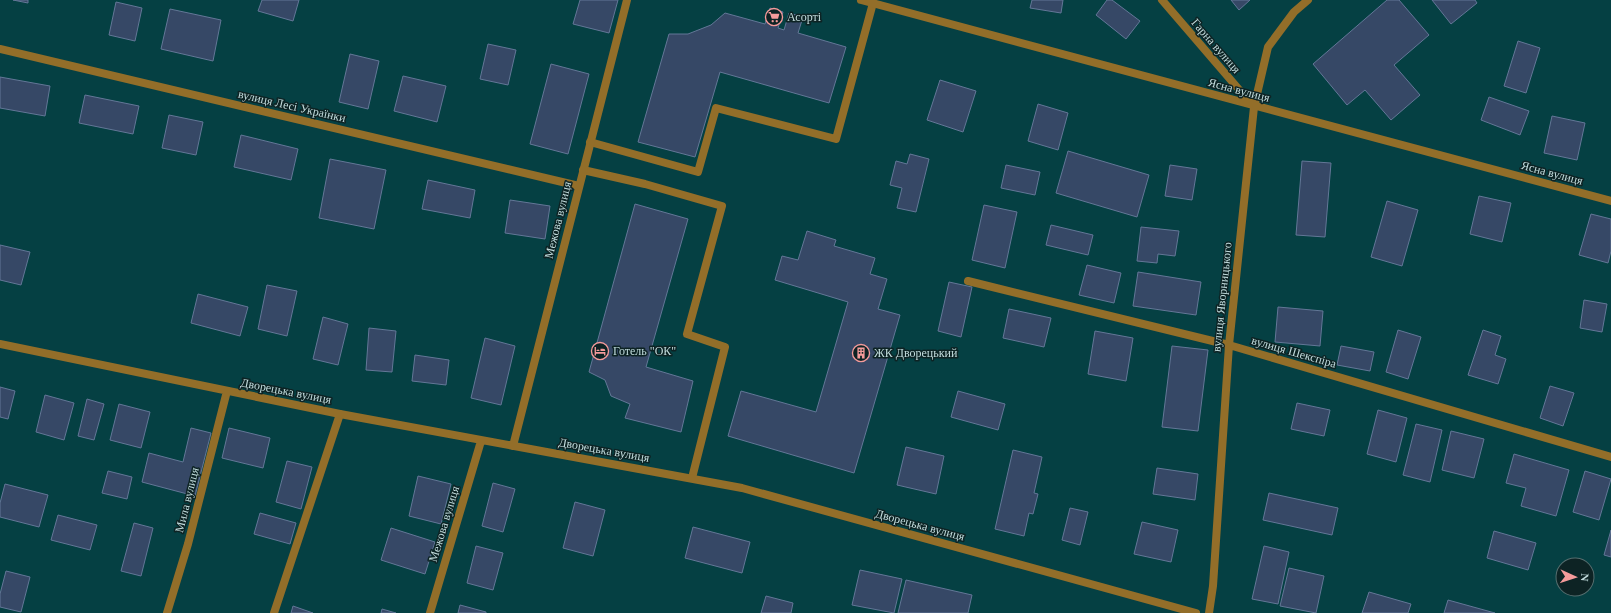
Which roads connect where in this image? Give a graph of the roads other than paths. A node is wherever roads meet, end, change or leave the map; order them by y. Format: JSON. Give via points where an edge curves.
{"nodes":[{"id":1,"x":627,"y":0,"type":"edge"},
{"id":2,"x":861,"y":0,"type":"edge"},
{"id":3,"x":1162,"y":0,"type":"edge"},
{"id":4,"x":1308,"y":0,"type":"edge"},
{"id":5,"x":873,"y":3,"type":"junction"},
{"id":6,"x":0,"y":49,"type":"edge"},
{"id":7,"x":1254,"y":107,"type":"junction"},
{"id":8,"x":590,"y":142,"type":"junction"},
{"id":9,"x":583,"y":170,"type":"junction"},
{"id":10,"x":579,"y":186,"type":"junction"},
{"id":11,"x":1611,"y":201,"type":"edge"},
{"id":12,"x":968,"y":281,"type":"dead end"},
{"id":13,"x":0,"y":344,"type":"edge"},
{"id":14,"x":1229,"y":345,"type":"junction"},
{"id":15,"x":227,"y":391,"type":"junction"},
{"id":16,"x":340,"y":414,"type":"junction"},
{"id":17,"x":481,"y":441,"type":"junction"},
{"id":18,"x":513,"y":446,"type":"junction"},
{"id":19,"x":1611,"y":457,"type":"edge"},
{"id":20,"x":692,"y":478,"type":"junction"},
{"id":21,"x":167,"y":613,"type":"edge"},
{"id":22,"x":274,"y":613,"type":"edge"},
{"id":23,"x":430,"y":613,"type":"edge"},
{"id":24,"x":1196,"y":613,"type":"edge"},
{"id":25,"x":1209,"y":613,"type":"edge"}],
"edges":[{"from":1,"to":8,"type":"street","name":"Межова вулиця"},
{"from":2,"to":5,"type":"street","name":"Ясна вулиця"},
{"from":3,"to":7,"type":"street","name":"Гарна вулиця"},
{"from":4,"to":7,"type":"street","name":"вулиця Яворницького","via":[[1294,12],[1268,47]]},
{"from":5,"to":7,"type":"street","name":"Ясна вулиця"},
{"from":5,"to":8,"type":"street","via":[[836,139],[716,108],[698,172]]},
{"from":6,"to":10,"type":"street","name":"вулиця Лесі Українки"},
{"from":7,"to":11,"type":"street","name":"Ясна вулиця"},
{"from":7,"to":14,"type":"street","name":"вулиця Яворницького"},
{"from":8,"to":9,"type":"street","name":"Межова вулиця"},
{"from":9,"to":10,"type":"street","name":"Межова вулиця"},
{"from":9,"to":20,"type":"street","via":[[722,206],[687,334],[725,347]]},
{"from":10,"to":18,"type":"street","name":"Межова вулиця"},
{"from":12,"to":14,"type":"street","name":"вулиця Шекспіра"},
{"from":13,"to":15,"type":"street","name":"Дворецька вулиця"},
{"from":14,"to":19,"type":"street","name":"вулиця Шекспіра"},
{"from":14,"to":25,"type":"street","name":"вулиця Яворницького"},
{"from":15,"to":16,"type":"street","name":"Дворецька вулиця"},
{"from":15,"to":21,"type":"street","name":"Мила вулиця","via":[[188,544]]},
{"from":16,"to":17,"type":"street","name":"Дворецька вулиця"},
{"from":16,"to":22,"type":"street"},
{"from":17,"to":18,"type":"street","name":"Дворецька вулиця"},
{"from":17,"to":23,"type":"street","name":"Межова вулиця"},
{"from":18,"to":20,"type":"street","name":"Дворецька вулиця"},
{"from":20,"to":24,"type":"street","name":"Дворецька вулиця","via":[[742,488]]}]}
